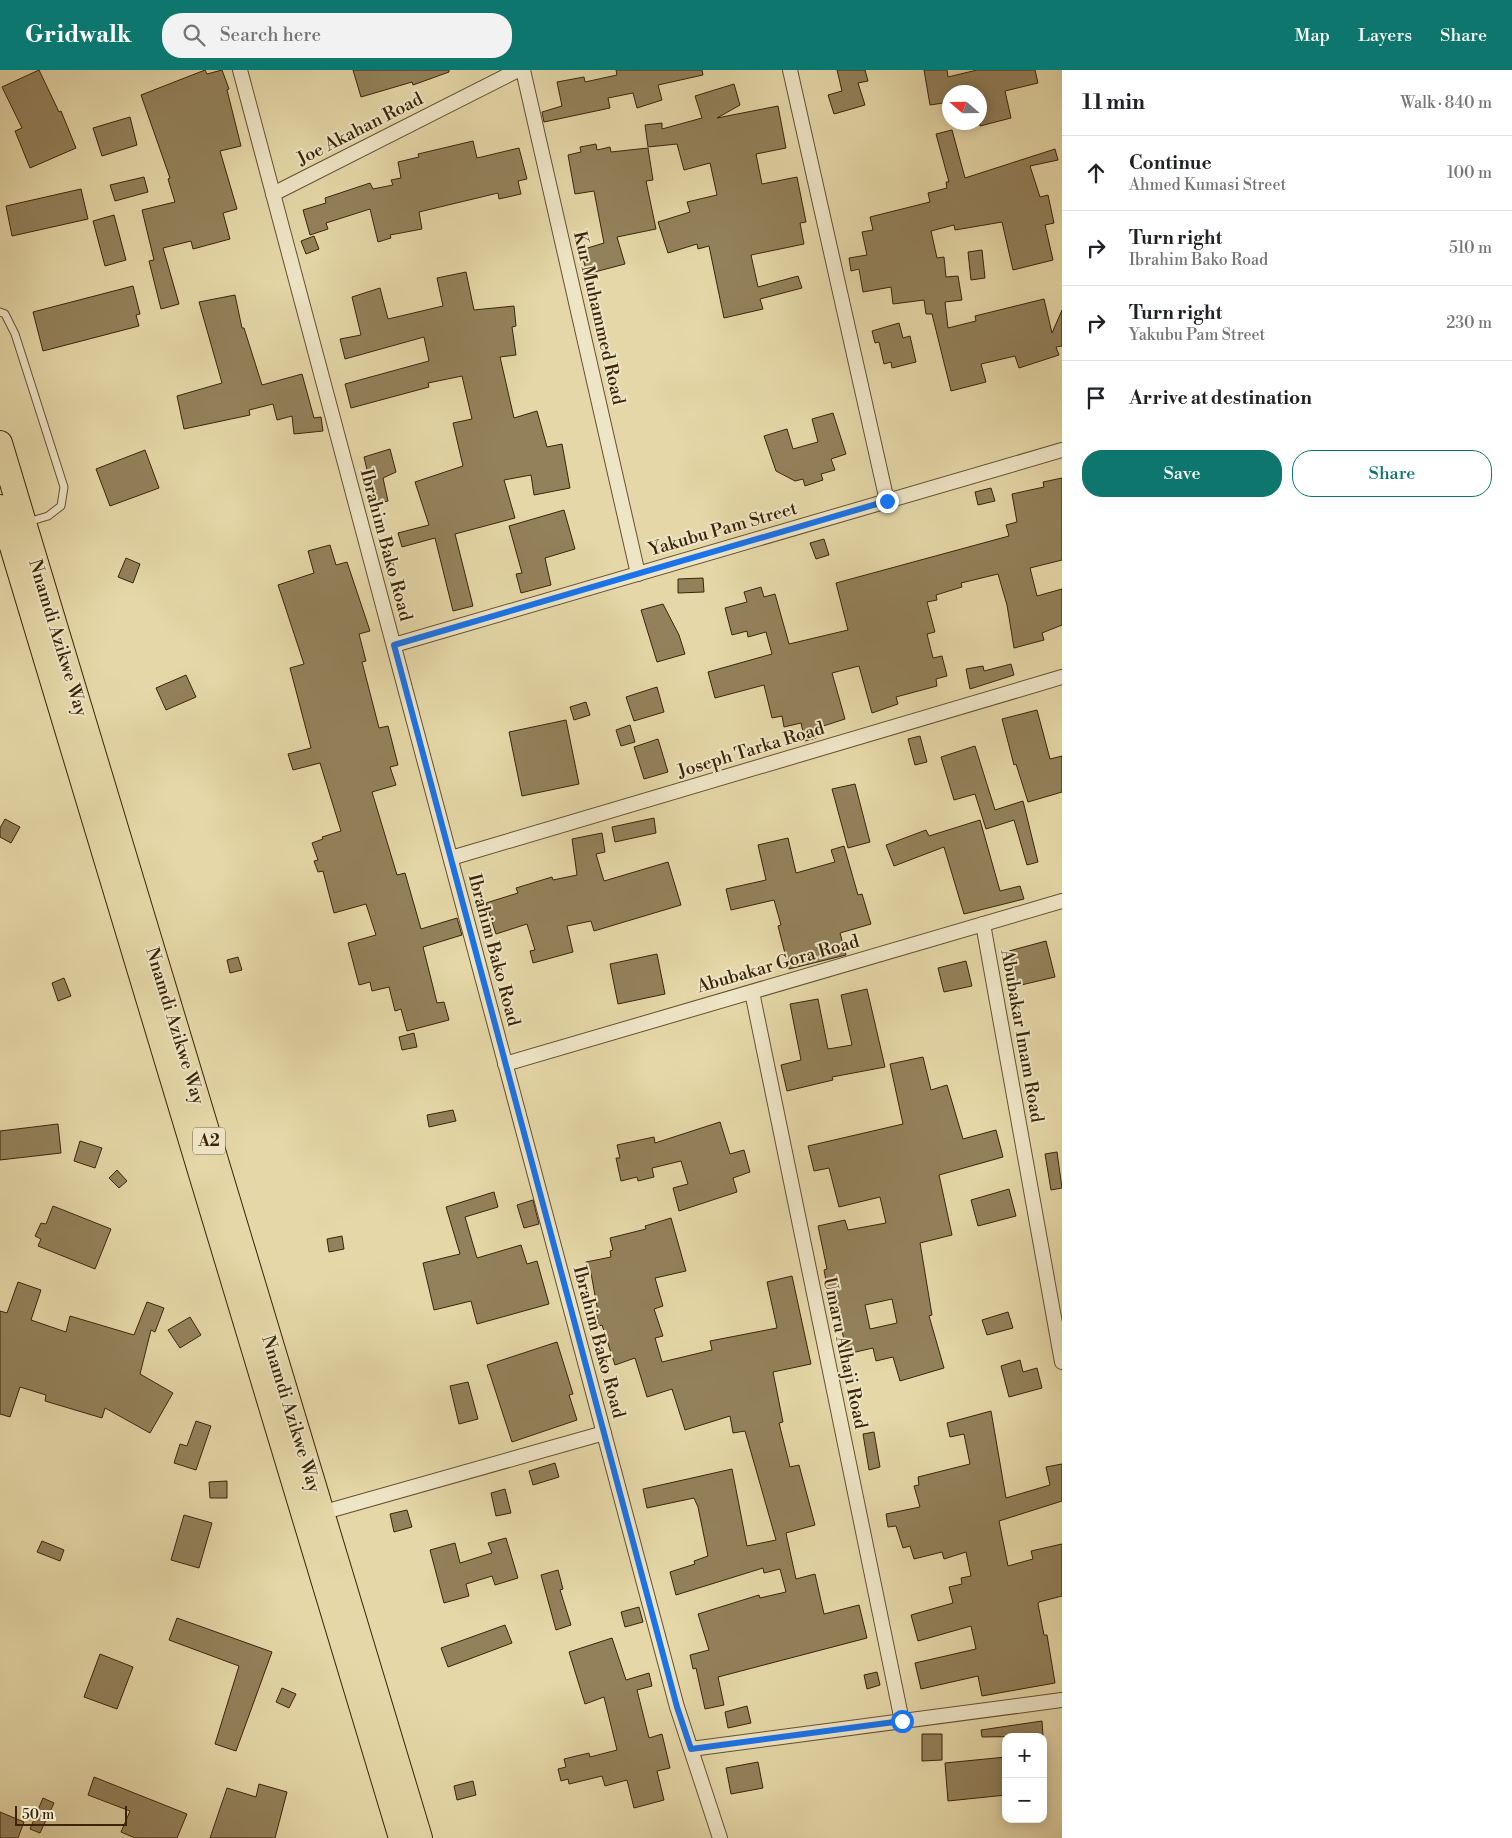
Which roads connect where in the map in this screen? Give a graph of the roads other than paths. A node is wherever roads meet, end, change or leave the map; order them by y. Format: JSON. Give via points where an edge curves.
{"nodes":[{"id":1,"x":240,"y":70,"type":"edge"},
{"id":2,"x":518,"y":70,"type":"edge"},
{"id":3,"x":524,"y":70,"type":"edge"},
{"id":4,"x":790,"y":70,"type":"edge"},
{"id":5,"x":273,"y":194,"type":"junction"},
{"id":6,"x":0,"y":312,"type":"edge"},
{"id":7,"x":0,"y":444,"type":"edge"},
{"id":8,"x":1062,"y":450,"type":"edge"},
{"id":9,"x":887,"y":501,"type":"junction"},
{"id":10,"x":10,"y":519,"type":"edge"},
{"id":11,"x":638,"y":574,"type":"junction"},
{"id":12,"x":394,"y":645,"type":"junction"},
{"id":13,"x":1062,"y":677,"type":"edge"},
{"id":14,"x":450,"y":858,"type":"junction"},
{"id":15,"x":1062,"y":901,"type":"edge"},
{"id":16,"x":983,"y":924,"type":"junction"},
{"id":17,"x":752,"y":992,"type":"junction"},
{"id":18,"x":505,"y":1064,"type":"junction"},
{"id":19,"x":1062,"y":1362,"type":"edge"},
{"id":20,"x":604,"y":1433,"type":"junction"},
{"id":21,"x":321,"y":1513,"type":"junction"},
{"id":22,"x":348,"y":1630,"type":"junction"},
{"id":23,"x":1062,"y":1700,"type":"edge"},
{"id":24,"x":902,"y":1721,"type":"junction"},
{"id":25,"x":691,"y":1749,"type":"junction"},
{"id":26,"x":401,"y":1838,"type":"edge"},
{"id":27,"x":420,"y":1838,"type":"edge"},
{"id":28,"x":720,"y":1838,"type":"edge"}],
"edges":[{"from":1,"to":5,"type":"street","name":"Ibrahim Bako Road"},
{"from":2,"to":5,"type":"street","name":"Joe Akahan Road"},
{"from":3,"to":11,"type":"street","name":"Kur Muhammed Road"},
{"from":4,"to":9,"type":"street"},
{"from":5,"to":12,"type":"street","name":"Ibrahim Bako Road"},
{"from":6,"to":10,"type":"lane","via":[[5,314],[15,334],[64,488],[61,506],[48,516]]},
{"from":7,"to":10,"type":"highway","name":"Nnamdi Azikwe Way","number":"A2"},
{"from":8,"to":9,"type":"street","name":"Yakubu Pam Street"},
{"from":9,"to":11,"type":"street","name":"Yakubu Pam Street"},
{"from":10,"to":21,"type":"highway","name":"Nnamdi Azikwe Way","number":"A2"},
{"from":10,"to":22,"type":"highway","name":"Nnamdi Azikwe Way","number":"A2"},
{"from":11,"to":12,"type":"street","name":"Yakubu Pam Street"},
{"from":12,"to":14,"type":"street","name":"Ibrahim Bako Road"},
{"from":13,"to":14,"type":"street","name":"Joseph Tarka Road"},
{"from":14,"to":18,"type":"street","name":"Ibrahim Bako Road"},
{"from":15,"to":16,"type":"street","name":"Abubakar Gora Road"},
{"from":16,"to":17,"type":"street","name":"Abubakar Gora Road"},
{"from":16,"to":19,"type":"street","name":"Abubakar Imam Road"},
{"from":17,"to":18,"type":"street","name":"Abubakar Gora Road"},
{"from":17,"to":24,"type":"street","name":"Umaru Alhaji Road"},
{"from":18,"to":20,"type":"street","name":"Ibrahim Bako Road"},
{"from":20,"to":21,"type":"street"},
{"from":20,"to":25,"type":"street","name":"Ibrahim Bako Road"},
{"from":21,"to":22,"type":"highway","name":"Nnamdi Azikwe Way","number":"A2"},
{"from":22,"to":26,"type":"highway","name":"Nnamdi Azikwe Way","number":"A2"},
{"from":22,"to":27,"type":"highway","name":"Nnamdi Azikwe Way","number":"A2"},
{"from":23,"to":24,"type":"street"},
{"from":24,"to":25,"type":"street"},
{"from":25,"to":28,"type":"street","name":"Ibrahim Bako Road"}]}
